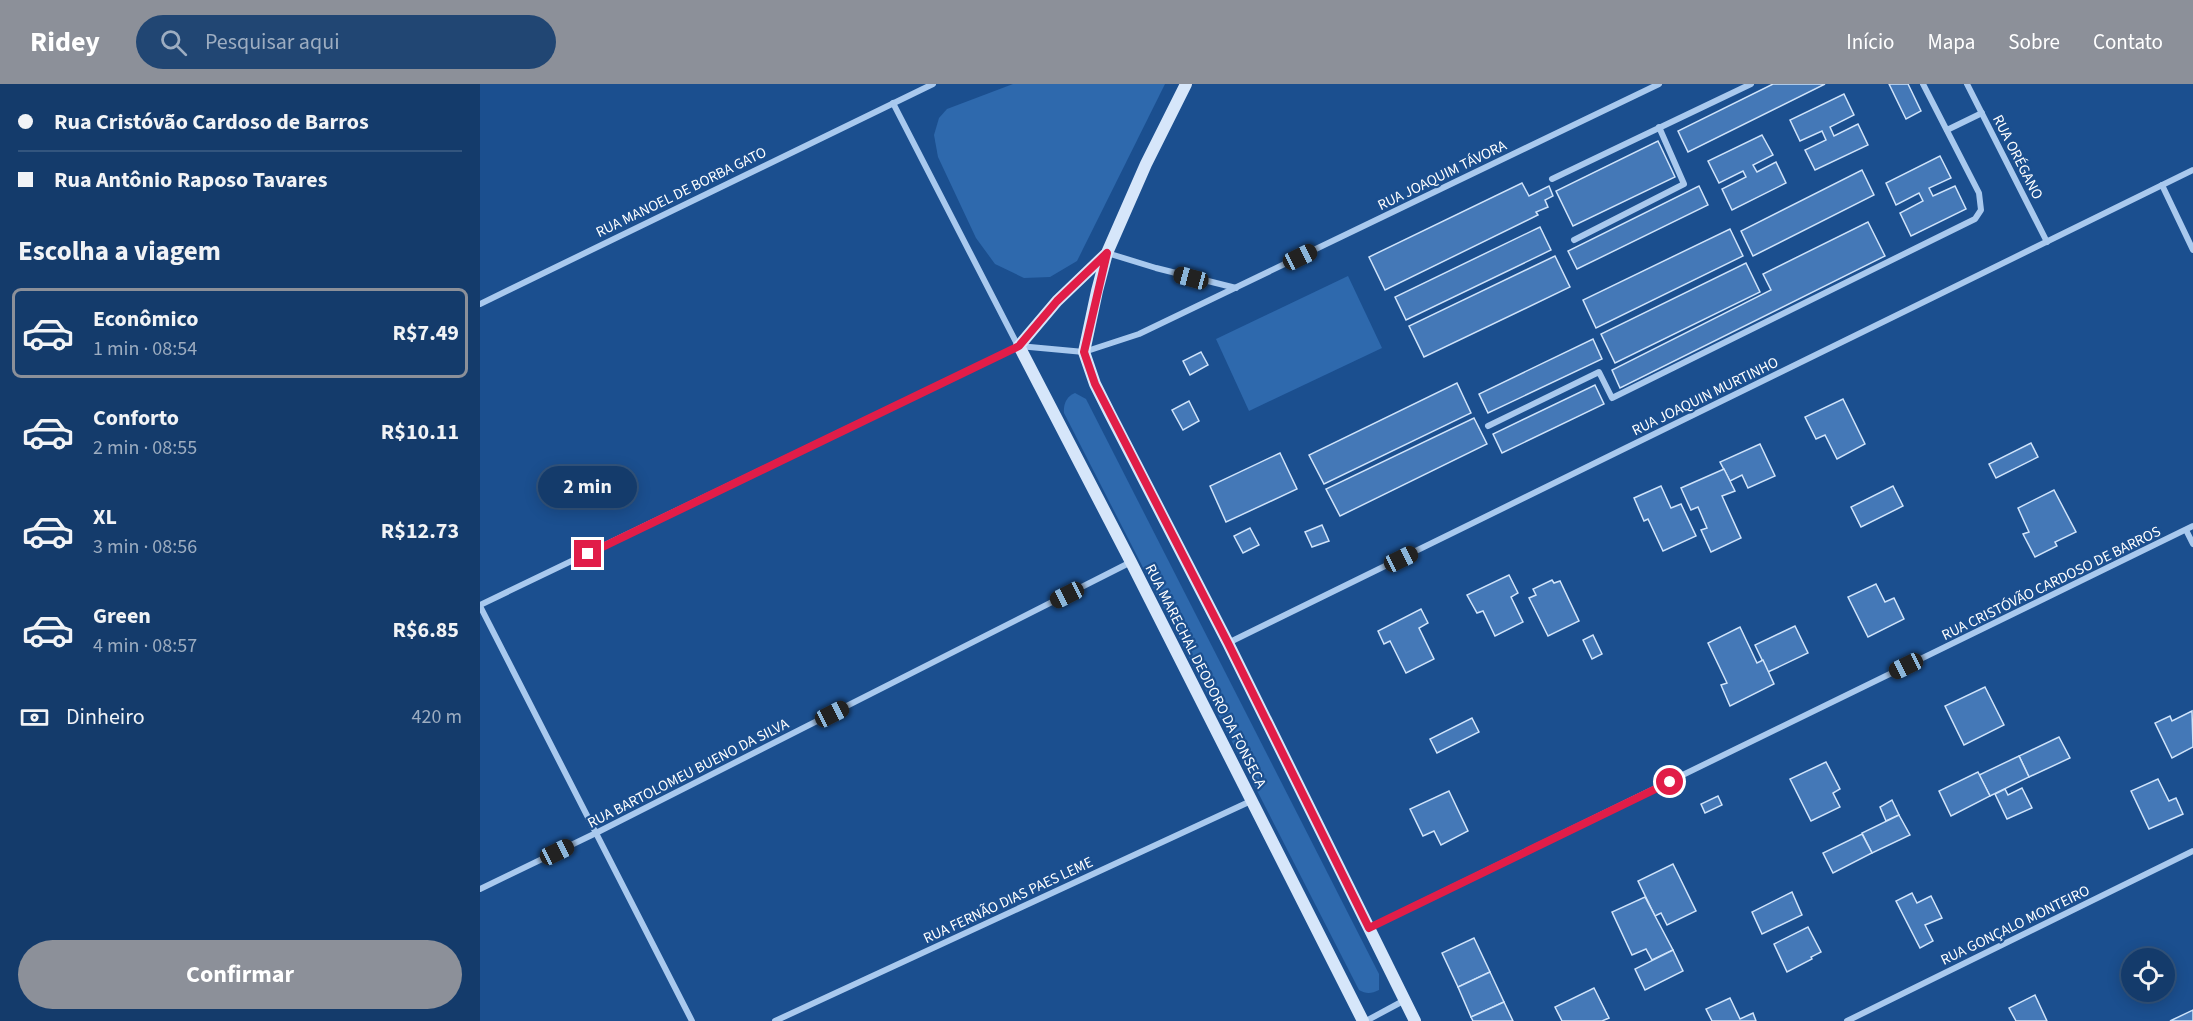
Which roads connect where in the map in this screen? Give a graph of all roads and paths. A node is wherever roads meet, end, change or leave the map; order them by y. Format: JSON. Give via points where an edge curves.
{"nodes":[{"id":1,"x":933,"y":84,"type":"edge"},
{"id":2,"x":1186,"y":84,"type":"edge"},
{"id":3,"x":1659,"y":84,"type":"edge"},
{"id":4,"x":1751,"y":84,"type":"edge"},
{"id":5,"x":1923,"y":84,"type":"edge"},
{"id":6,"x":1967,"y":84,"type":"edge"},
{"id":7,"x":893,"y":103,"type":"junction"},
{"id":8,"x":1982,"y":113,"type":"junction"},
{"id":9,"x":1659,"y":127,"type":"junction"},
{"id":10,"x":1947,"y":130,"type":"junction"},
{"id":11,"x":2193,"y":170,"type":"edge"},
{"id":12,"x":1552,"y":178,"type":"dead end"},
{"id":13,"x":2162,"y":185,"type":"junction"},
{"id":14,"x":1574,"y":240,"type":"dead end"},
{"id":15,"x":2047,"y":242,"type":"junction"},
{"id":16,"x":2193,"y":250,"type":"edge"},
{"id":17,"x":1107,"y":253,"type":"junction"},
{"id":18,"x":1236,"y":288,"type":"junction"},
{"id":19,"x":480,"y":304,"type":"edge"},
{"id":20,"x":1019,"y":346,"type":"junction"},
{"id":21,"x":1084,"y":352,"type":"junction"},
{"id":22,"x":1488,"y":426,"type":"dead end"},
{"id":23,"x":2193,"y":526,"type":"edge"},
{"id":24,"x":2186,"y":530,"type":"junction"},
{"id":25,"x":2193,"y":544,"type":"edge"},
{"id":26,"x":1131,"y":562,"type":"junction"},
{"id":27,"x":480,"y":606,"type":"edge"},
{"id":28,"x":1228,"y":643,"type":"junction"},
{"id":29,"x":1252,"y":801,"type":"junction"},
{"id":30,"x":596,"y":833,"type":"junction"},
{"id":31,"x":2193,"y":851,"type":"edge"},
{"id":32,"x":480,"y":889,"type":"edge"},
{"id":33,"x":1369,"y":928,"type":"junction"},
{"id":34,"x":1405,"y":1000,"type":"junction"},
{"id":35,"x":692,"y":1021,"type":"edge"},
{"id":36,"x":775,"y":1021,"type":"edge"},
{"id":37,"x":1365,"y":1021,"type":"edge"},
{"id":38,"x":1415,"y":1021,"type":"edge"},
{"id":39,"x":1847,"y":1021,"type":"edge"}],
"edges":[{"from":1,"to":7,"type":"street","name":"RUA MANOEL DE BORBA GATO"},
{"from":2,"to":17,"type":"street"},
{"from":3,"to":18,"type":"street","name":"RUA JOAQUIM TÁVORA"},
{"from":4,"to":9,"type":"street"},
{"from":5,"to":10,"type":"street"},
{"from":6,"to":8,"type":"street","name":"RUA ORÉGANO"},
{"from":7,"to":19,"type":"street","name":"RUA MANOEL DE BORBA GATO"},
{"from":7,"to":20,"type":"street"},
{"from":8,"to":10,"type":"street"},
{"from":8,"to":15,"type":"street","name":"RUA ORÉGANO"},
{"from":9,"to":12,"type":"street"},
{"from":9,"to":14,"type":"street","via":[[1684,184]]},
{"from":10,"to":22,"type":"street","via":[[1979,193],[1981,210],[1975,219],[1612,398],[1599,372]]},
{"from":11,"to":13,"type":"street","name":"RUA JOAQUIN MURTINHO"},
{"from":13,"to":15,"type":"street","name":"RUA JOAQUIN MURTINHO"},
{"from":13,"to":16,"type":"street"},
{"from":15,"to":28,"type":"street","name":"RUA JOAQUIN MURTINHO"},
{"from":17,"to":18,"type":"street"},
{"from":17,"to":20,"type":"street","via":[[1057,301]]},
{"from":17,"to":21,"type":"street"},
{"from":18,"to":21,"type":"street","name":"RUA JOAQUIM TÁVORA","via":[[1139,334]]},
{"from":20,"to":21,"type":"street","name":"RUA JOAQUIM TÁVORA"},
{"from":20,"to":26,"type":"street","name":"RUA MARECHAL DEODORO DA FONSECA"},
{"from":20,"to":27,"type":"street"},
{"from":21,"to":28,"type":"street","via":[[1095,384]]},
{"from":23,"to":24,"type":"street","name":"RUA CRISTÓVÃO CARDOSO DE BARROS"},
{"from":24,"to":25,"type":"street"},
{"from":24,"to":33,"type":"street","name":"RUA CRISTÓVÃO CARDOSO DE BARROS"},
{"from":26,"to":29,"type":"street","name":"RUA MARECHAL DEODORO DA FONSECA"},
{"from":26,"to":30,"type":"street","name":"RUA BARTOLOMEU BUENO DA SILVA"},
{"from":27,"to":30,"type":"street"},
{"from":28,"to":33,"type":"street"},
{"from":29,"to":36,"type":"street","name":"RUA FERNÃO DIAS PAES LEME"},
{"from":29,"to":37,"type":"street","name":"RUA MARECHAL DEODORO DA FONSECA"},
{"from":30,"to":32,"type":"street","name":"RUA BARTOLOMEU BUENO DA SILVA"},
{"from":30,"to":35,"type":"street"},
{"from":31,"to":39,"type":"street","name":"RUA GONÇALO MONTEIRO"},
{"from":33,"to":34,"type":"street"},
{"from":34,"to":37,"type":"street"},
{"from":34,"to":38,"type":"street"}]}
